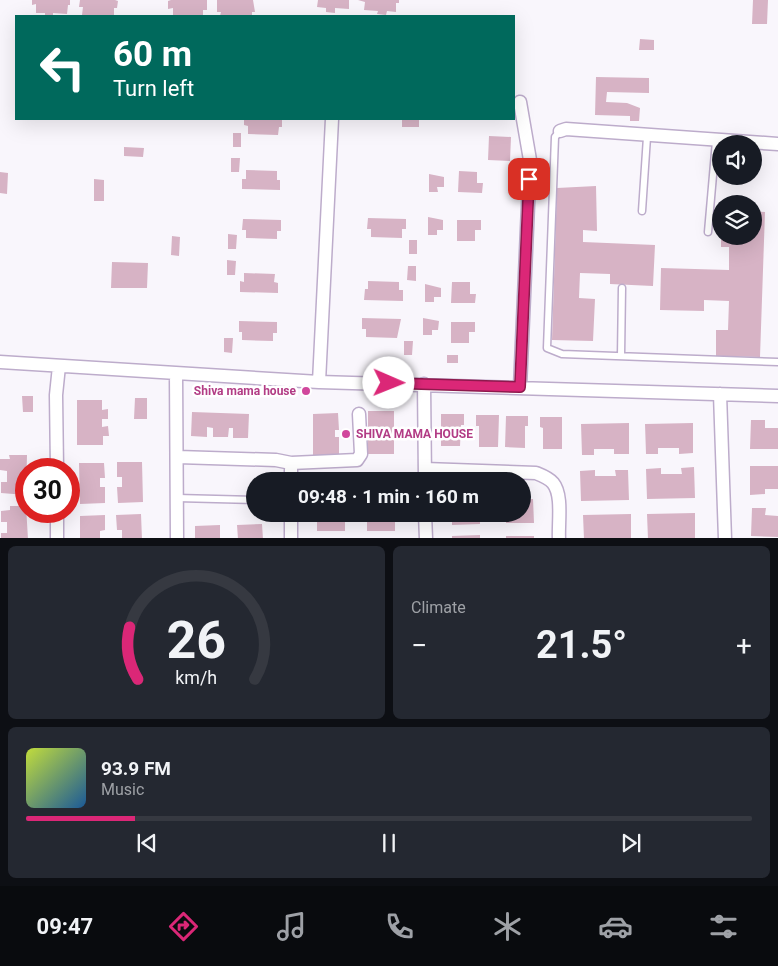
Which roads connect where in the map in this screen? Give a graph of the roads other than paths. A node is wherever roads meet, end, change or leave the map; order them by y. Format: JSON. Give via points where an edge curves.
{"nodes":[{"id":1,"x":520,"y":102,"type":"dead end"},
{"id":2,"x":332,"y":120,"type":"edge"},
{"id":3,"x":560,"y":132,"type":"joint"},
{"id":4,"x":648,"y":137,"type":"junction"},
{"id":5,"x":712,"y":141,"type":"edge"},
{"id":6,"x":762,"y":143,"type":"edge"},
{"id":7,"x":778,"y":144,"type":"edge"},
{"id":8,"x":712,"y":185,"type":"edge"},
{"id":9,"x":642,"y":211,"type":"dead end"},
{"id":10,"x":708,"y":232,"type":"dead end"},
{"id":11,"x":622,"y":288,"type":"dead end"},
{"id":12,"x":621,"y":356,"type":"junction"},
{"id":13,"x":0,"y":362,"type":"edge"},
{"id":14,"x":778,"y":362,"type":"edge"},
{"id":15,"x":59,"y":366,"type":"junction"},
{"id":16,"x":176,"y":373,"type":"junction"},
{"id":17,"x":319,"y":382,"type":"junction"},
{"id":18,"x":424,"y":384,"type":"junction"},
{"id":19,"x":520,"y":387,"type":"junction"},
{"id":20,"x":720,"y":394,"type":"junction"},
{"id":21,"x":778,"y":396,"type":"edge"},
{"id":22,"x":359,"y":414,"type":"dead end"},
{"id":23,"x":178,"y":457,"type":"junction"},
{"id":24,"x":56,"y":458,"type":"edge"},
{"id":25,"x":291,"y":463,"type":"junction"},
{"id":26,"x":291,"y":472,"type":"edge"},
{"id":27,"x":425,"y":472,"type":"edge"},
{"id":28,"x":531,"y":473,"type":"edge"},
{"id":29,"x":177,"y":498,"type":"junction"},
{"id":30,"x":246,"y":500,"type":"edge"},
{"id":31,"x":291,"y":522,"type":"edge"},
{"id":32,"x":425,"y":522,"type":"edge"},
{"id":33,"x":57,"y":523,"type":"edge"},
{"id":34,"x":57,"y":538,"type":"edge"},
{"id":35,"x":177,"y":538,"type":"edge"},
{"id":36,"x":291,"y":538,"type":"edge"},
{"id":37,"x":426,"y":538,"type":"edge"},
{"id":38,"x":559,"y":538,"type":"edge"},
{"id":39,"x":725,"y":538,"type":"edge"}],
"edges":[{"from":1,"to":19,"type":"street","via":[[530,160]]},
{"from":2,"to":17,"type":"street"},
{"from":3,"to":4,"type":"street","via":[[566,129]]},
{"from":3,"to":12,"type":"lane","via":[[555,137],[547,348],[562,354]]},
{"from":4,"to":5,"type":"street"},
{"from":4,"to":9,"type":"lane"},
{"from":6,"to":7,"type":"street"},
{"from":8,"to":10,"type":"lane"},
{"from":11,"to":12,"type":"lane"},
{"from":12,"to":14,"type":"lane"},
{"from":13,"to":15,"type":"street"},
{"from":15,"to":16,"type":"street"},
{"from":15,"to":24,"type":"street"},
{"from":16,"to":17,"type":"street"},
{"from":16,"to":23,"type":"street"},
{"from":17,"to":18,"type":"street"},
{"from":18,"to":19,"type":"street"},
{"from":18,"to":27,"type":"street"},
{"from":19,"to":20,"type":"street"},
{"from":20,"to":21,"type":"street"},
{"from":20,"to":39,"type":"street"},
{"from":22,"to":25,"type":"street","via":[[361,454],[357,460]]},
{"from":23,"to":25,"type":"street"},
{"from":23,"to":29,"type":"street"},
{"from":25,"to":26,"type":"street"},
{"from":28,"to":38,"type":"street","via":[[553,483],[557,492]]},
{"from":29,"to":30,"type":"lane"},
{"from":29,"to":35,"type":"street"},
{"from":31,"to":36,"type":"street"},
{"from":32,"to":37,"type":"street"},
{"from":33,"to":34,"type":"street"}]}
